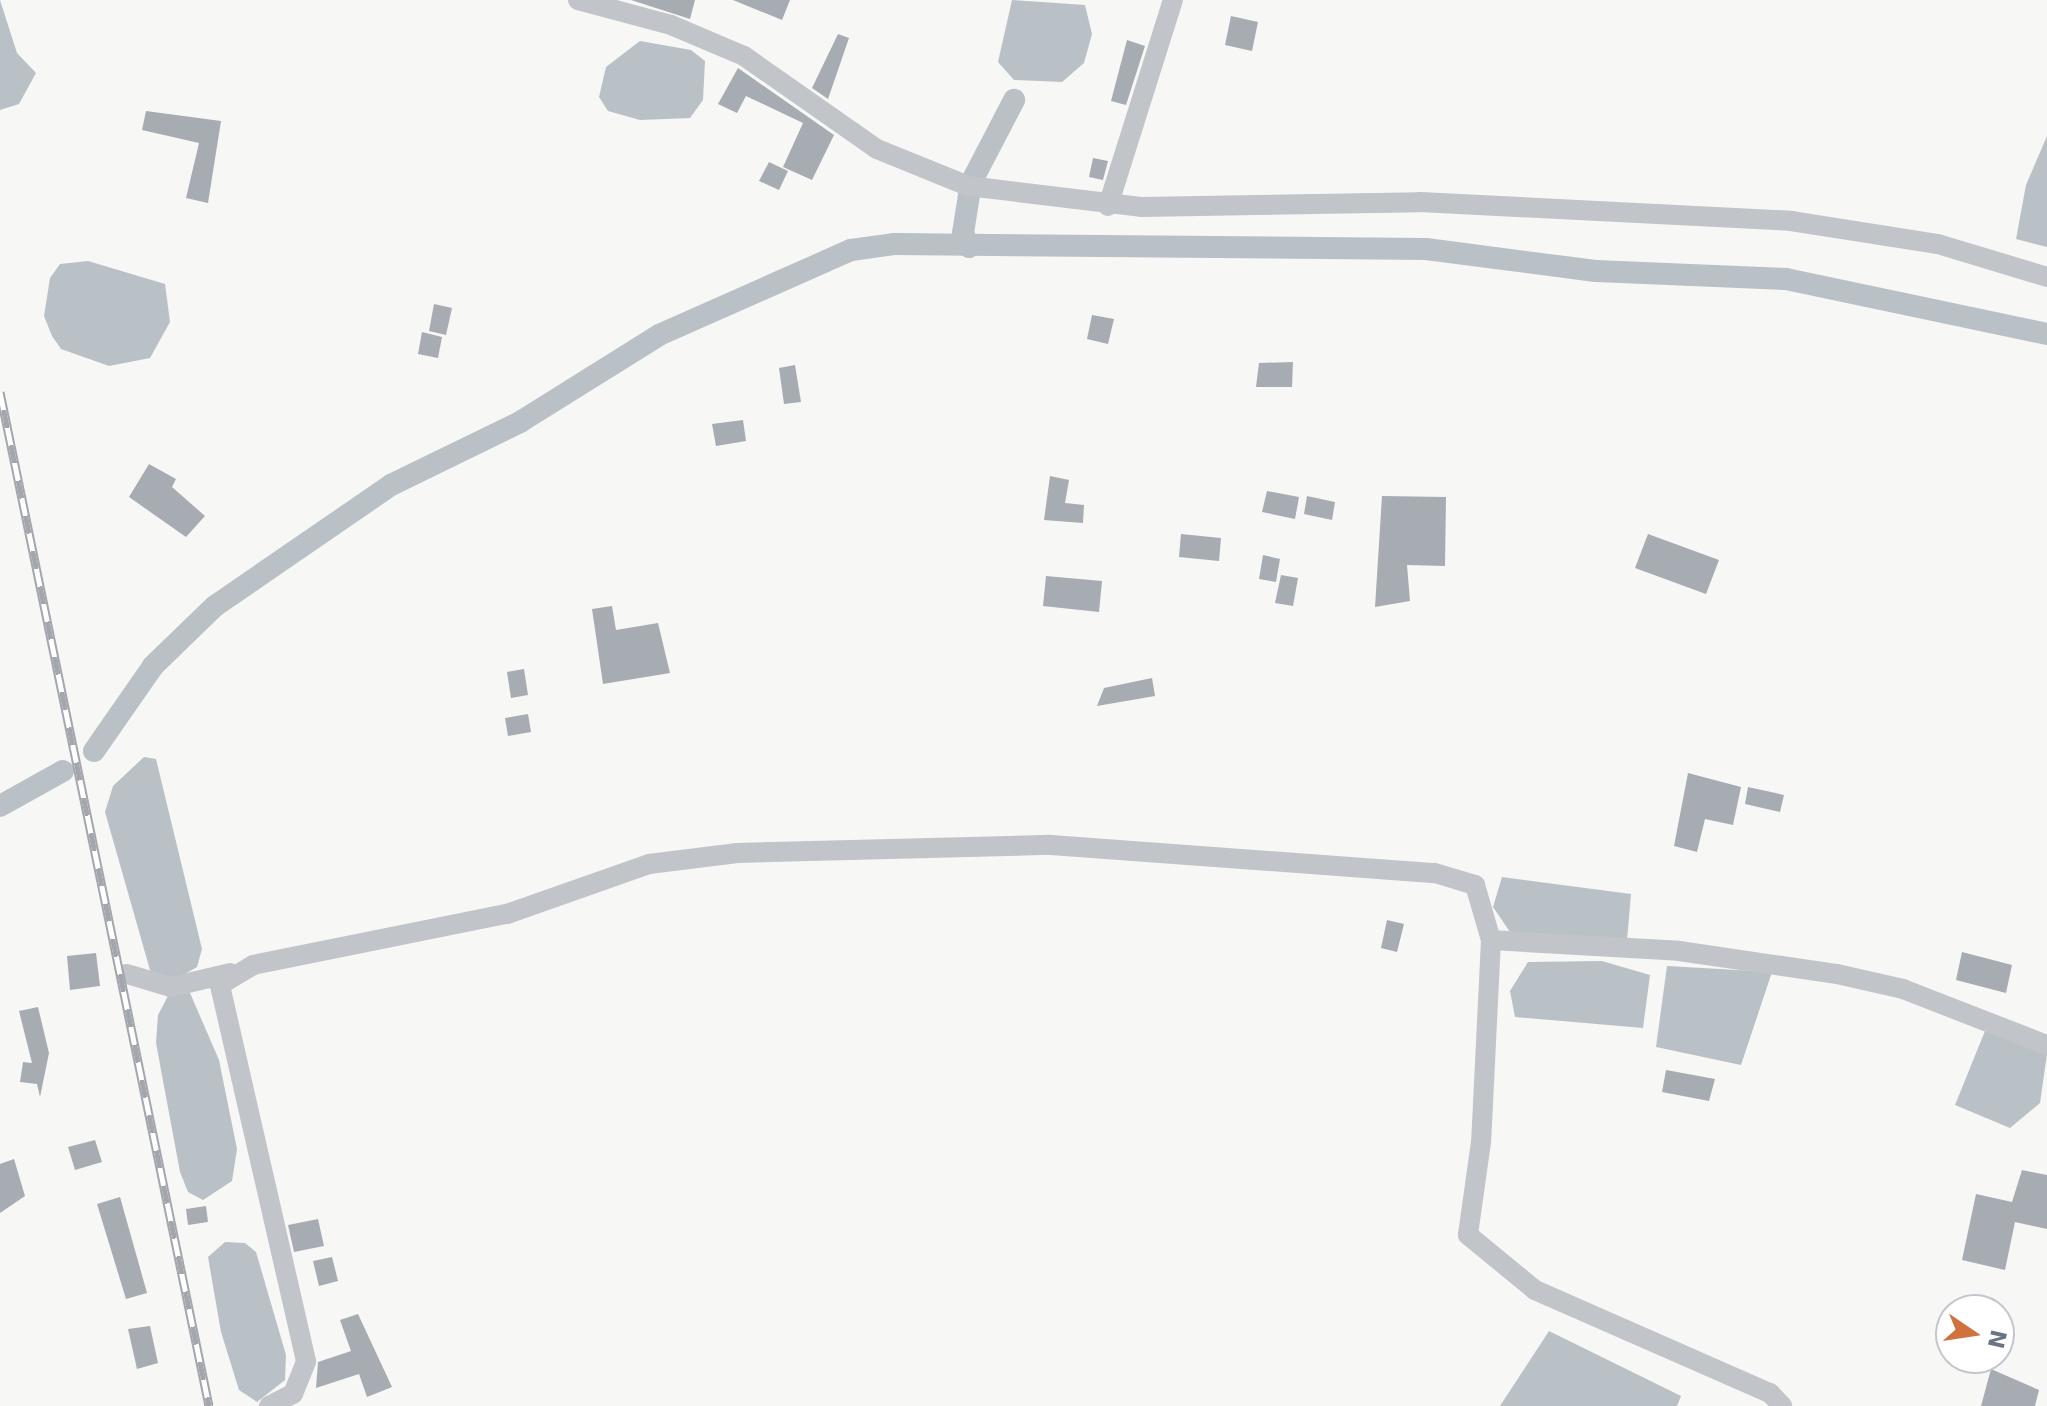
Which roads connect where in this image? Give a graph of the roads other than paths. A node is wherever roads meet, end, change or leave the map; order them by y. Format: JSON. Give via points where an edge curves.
{"nodes":[{"id":1,"x":578,"y":0,"type":"edge"},
{"id":2,"x":1173,"y":0,"type":"edge"},
{"id":3,"x":1108,"y":206,"type":"junction"},
{"id":4,"x":2047,"y":277,"type":"edge"},
{"id":5,"x":1491,"y":940,"type":"junction"},
{"id":6,"x":230,"y":973,"type":"junction"},
{"id":7,"x":127,"y":974,"type":"dead end"},
{"id":8,"x":2047,"y":1045,"type":"edge"},
{"id":9,"x":269,"y":1406,"type":"edge"},
{"id":10,"x":1782,"y":1406,"type":"edge"}],
"edges":[{"from":1,"to":3,"type":"street","via":[[671,25],[744,56],[916,170],[968,186]]},
{"from":2,"to":3,"type":"street"},
{"from":3,"to":4,"type":"street","via":[[1420,202],[1791,221],[1938,244]]},
{"from":5,"to":6,"type":"street","via":[[1475,885],[1435,873],[1051,845],[864,848],[649,864],[507,914],[432,924]]},
{"from":5,"to":8,"type":"street","via":[[1679,951],[1837,974],[1903,989]]},
{"from":5,"to":10,"type":"street","via":[[1481,1142],[1468,1235],[1535,1290],[1770,1393]]},
{"from":6,"to":7,"type":"street","via":[[171,987]]},
{"from":6,"to":9,"type":"street","via":[[220,985],[222,1013],[306,1361],[293,1394]]}]}
